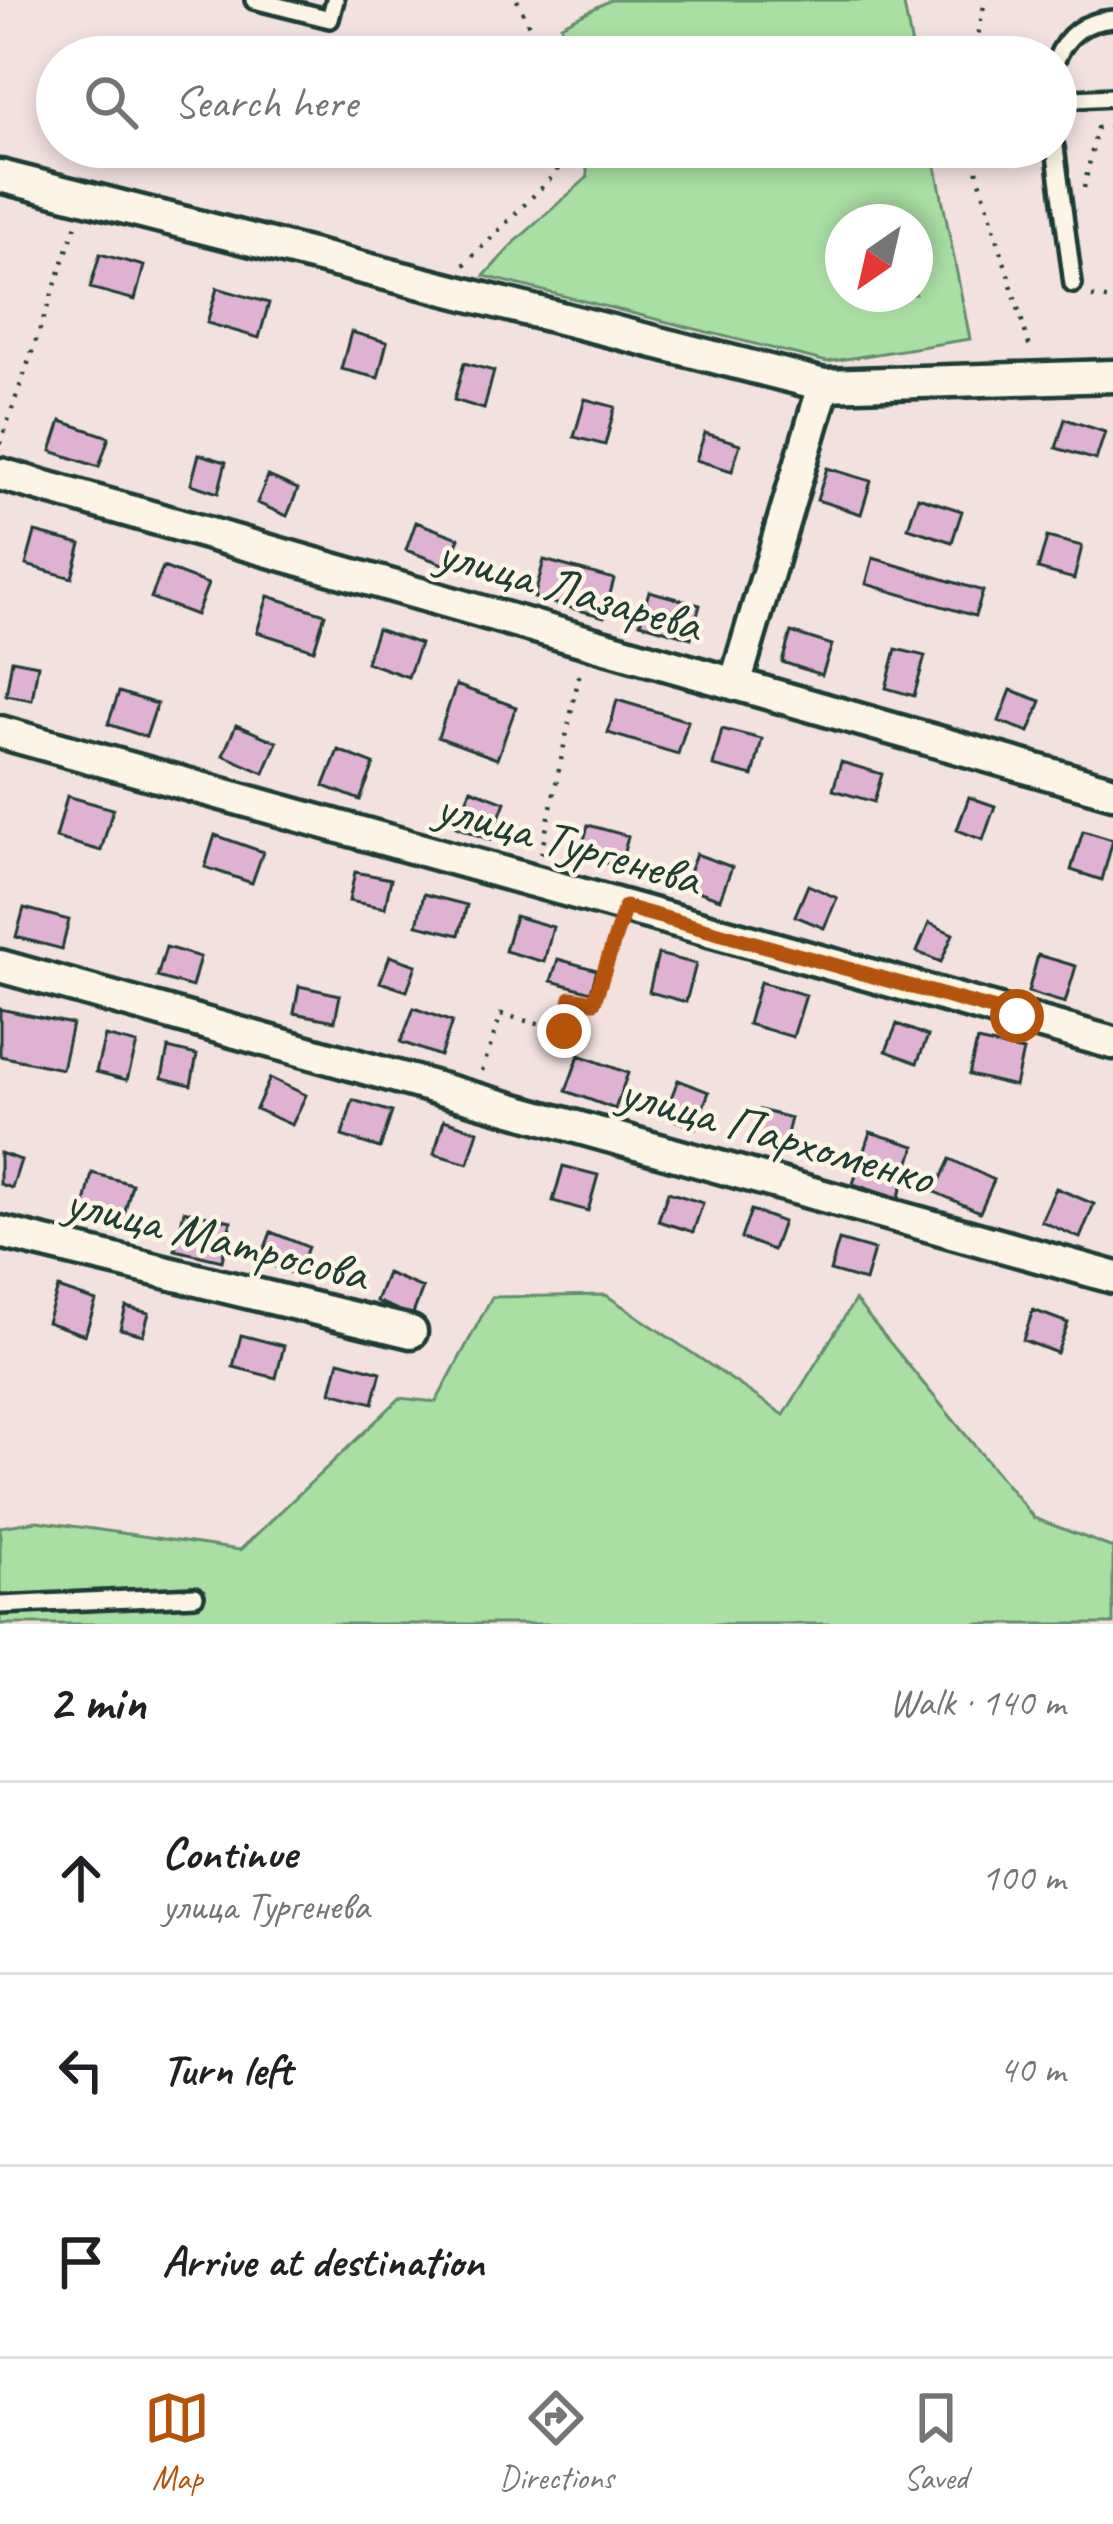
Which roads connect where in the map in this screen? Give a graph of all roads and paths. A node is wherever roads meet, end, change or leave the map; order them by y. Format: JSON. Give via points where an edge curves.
{"nodes":[{"id":1,"x":254,"y":0,"type":"edge"},
{"id":2,"x":335,"y":0,"type":"edge"},
{"id":3,"x":518,"y":0,"type":"edge"},
{"id":4,"x":985,"y":0,"type":"edge"},
{"id":5,"x":1113,"y":19,"type":"edge"},
{"id":6,"x":534,"y":36,"type":"edge"},
{"id":7,"x":978,"y":36,"type":"edge"},
{"id":8,"x":1072,"y":36,"type":"edge"},
{"id":9,"x":1113,"y":97,"type":"edge"},
{"id":10,"x":1077,"y":99,"type":"edge"},
{"id":11,"x":557,"y":168,"type":"edge"},
{"id":12,"x":976,"y":168,"type":"edge"},
{"id":13,"x":1058,"y":168,"type":"edge"},
{"id":14,"x":0,"y":176,"type":"edge"},
{"id":15,"x":84,"y":200,"type":"junction"},
{"id":16,"x":1073,"y":284,"type":"dead end"},
{"id":17,"x":440,"y":289,"type":"junction"},
{"id":18,"x":1113,"y":376,"type":"edge"},
{"id":19,"x":1039,"y":378,"type":"junction"},
{"id":20,"x":824,"y":386,"type":"junction"},
{"id":21,"x":0,"y":444,"type":"edge"},
{"id":22,"x":0,"y":474,"type":"edge"},
{"id":23,"x":586,"y":642,"type":"junction"},
{"id":24,"x":735,"y":685,"type":"junction"},
{"id":25,"x":0,"y":732,"type":"edge"},
{"id":26,"x":1113,"y":792,"type":"edge"},
{"id":27,"x":536,"y":882,"type":"junction"},
{"id":28,"x":625,"y":907,"type":"junction"},
{"id":29,"x":0,"y":966,"type":"edge"},
{"id":30,"x":1113,"y":1043,"type":"edge"},
{"id":31,"x":474,"y":1099,"type":"junction"},
{"id":32,"x":0,"y":1232,"type":"edge"},
{"id":33,"x":1113,"y":1277,"type":"edge"},
{"id":34,"x":411,"y":1332,"type":"dead end"},
{"id":35,"x":195,"y":1596,"type":"dead end"},
{"id":36,"x":0,"y":1605,"type":"edge"}],
"edges":[{"from":1,"to":2,"type":"lane","via":[[330,20]]},
{"from":3,"to":6,"type":"path"},
{"from":4,"to":7,"type":"path"},
{"from":5,"to":8,"type":"lane","via":[[1089,21]]},
{"from":9,"to":10,"type":"lane"},
{"from":11,"to":17,"type":"path"},
{"from":12,"to":19,"type":"path"},
{"from":13,"to":16,"type":"lane"},
{"from":14,"to":15,"type":"street"},
{"from":15,"to":17,"type":"street"},
{"from":15,"to":21,"type":"path"},
{"from":17,"to":20,"type":"street"},
{"from":18,"to":19,"type":"street"},
{"from":19,"to":20,"type":"street"},
{"from":20,"to":24,"type":"street"},
{"from":22,"to":23,"type":"street","name":"улица Лазарева"},
{"from":23,"to":24,"type":"street","name":"улица Лазарева"},
{"from":23,"to":27,"type":"path"},
{"from":24,"to":26,"type":"street","name":"улица Лазарева"},
{"from":25,"to":27,"type":"street","name":"улица Тургенева"},
{"from":27,"to":28,"type":"street","name":"улица Тургенева"},
{"from":28,"to":30,"type":"street","name":"улица Тургенева"},
{"from":28,"to":31,"type":"path","via":[[594,1002],[571,998],[564,1031],[501,1014]]},
{"from":29,"to":31,"type":"street","name":"улица Пархоменко"},
{"from":31,"to":33,"type":"street","name":"улица Пархоменко"},
{"from":32,"to":34,"type":"street","name":"улица Матросова"},
{"from":35,"to":36,"type":"lane"}]}
